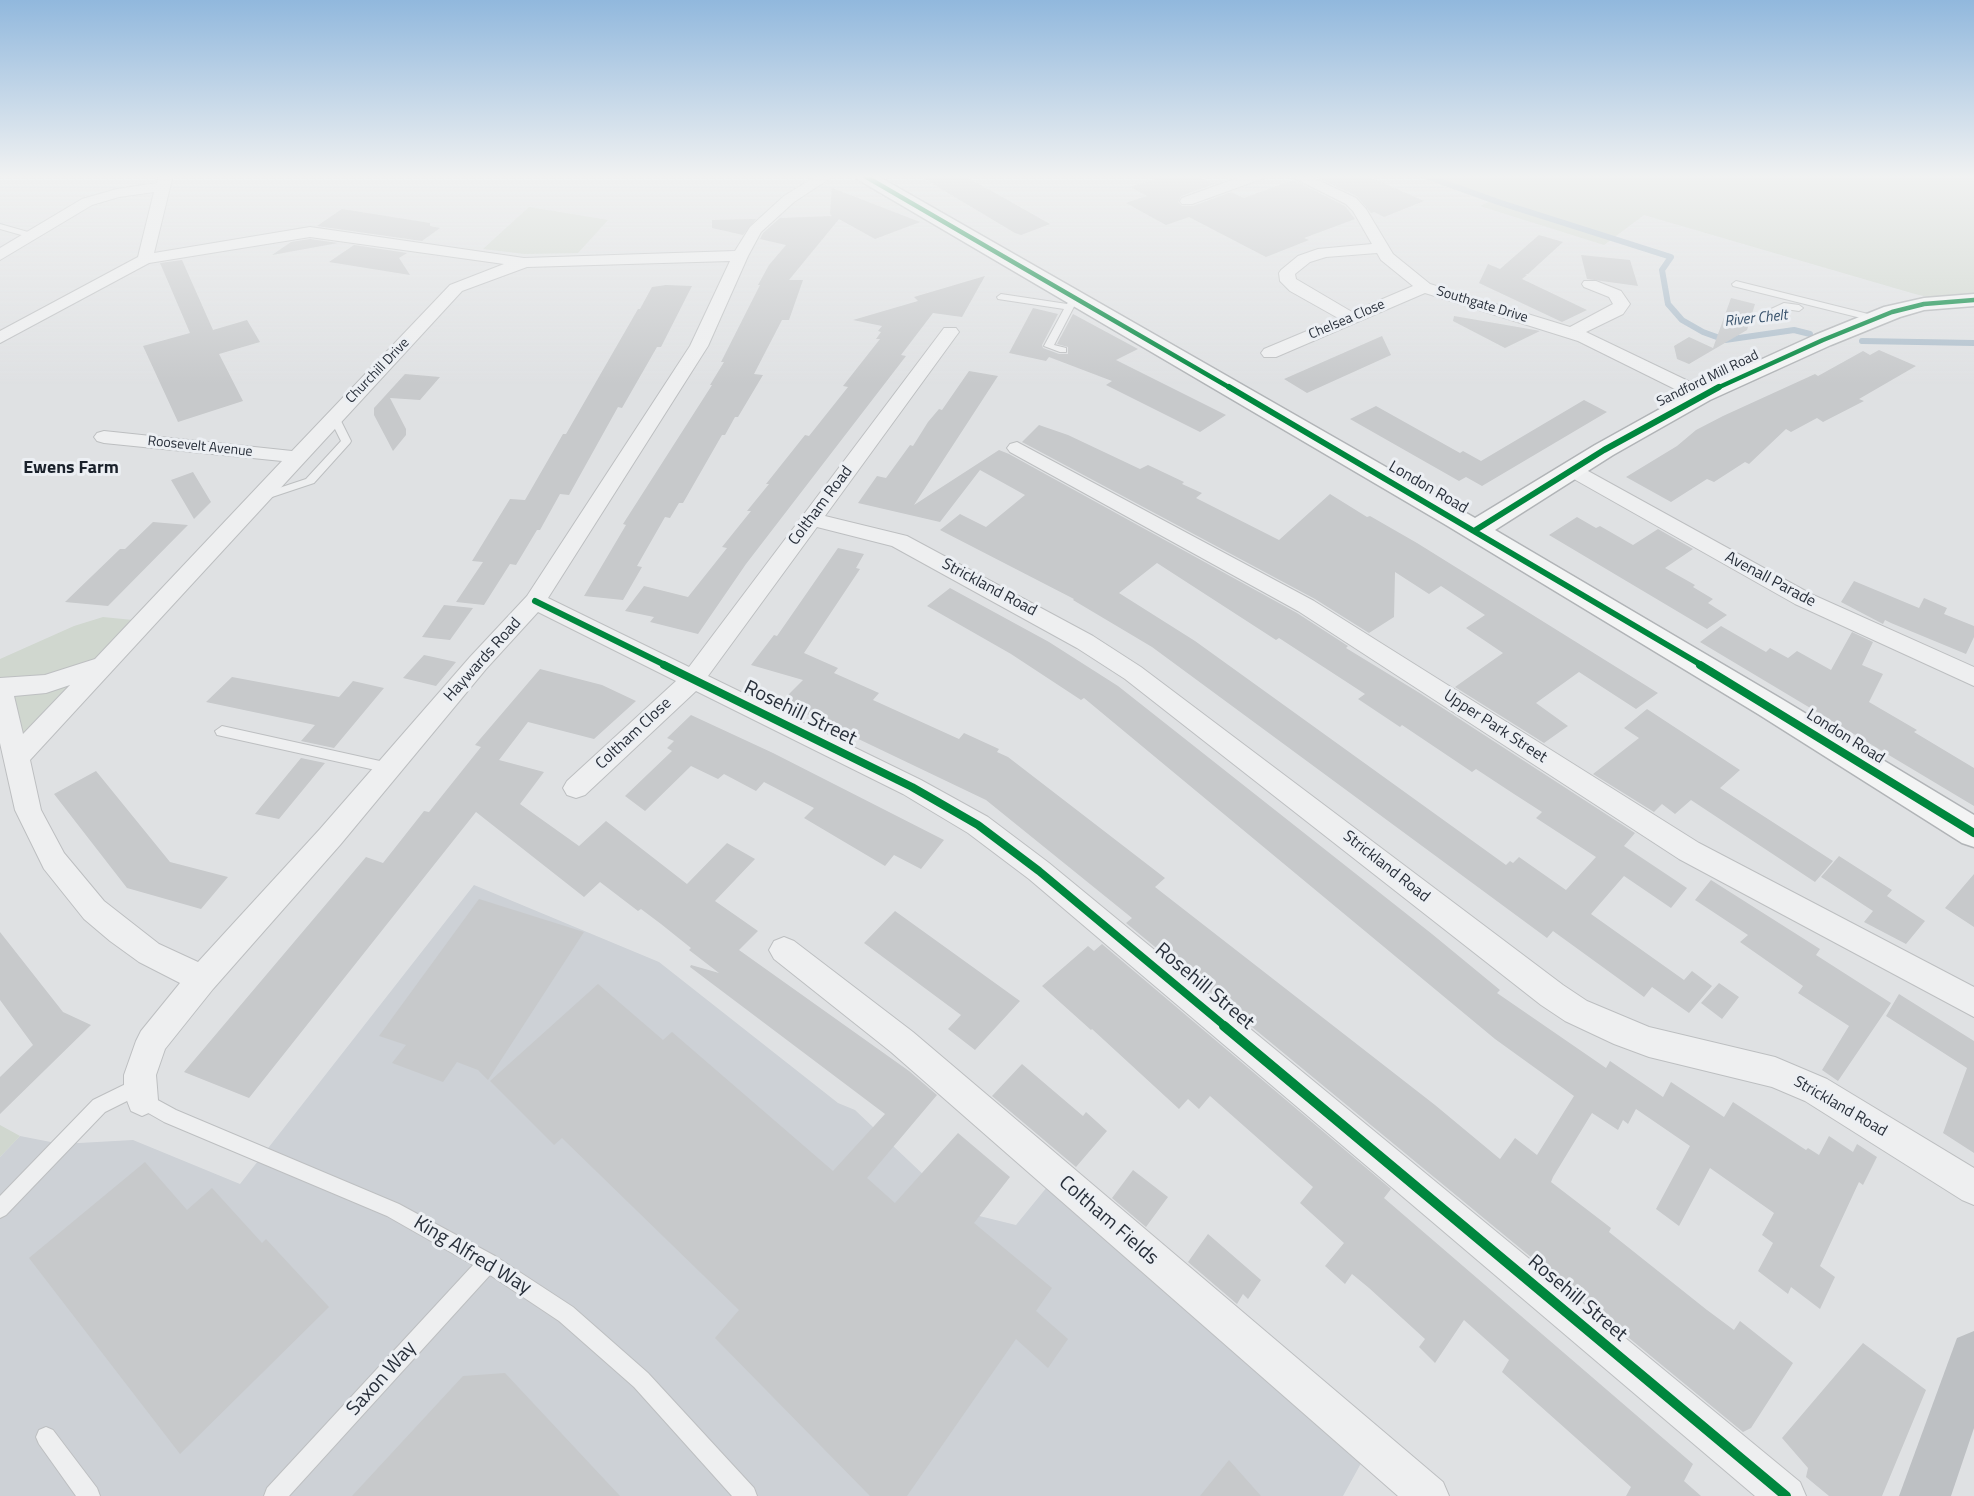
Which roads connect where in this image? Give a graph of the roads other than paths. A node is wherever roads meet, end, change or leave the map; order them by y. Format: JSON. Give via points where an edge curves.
{"nodes":[{"id":1,"x":17,"y":245,"type":"edge"},
{"id":2,"x":148,"y":245,"type":"edge"},
{"id":3,"x":232,"y":245,"type":"edge"},
{"id":4,"x":396,"y":245,"type":"edge"},
{"id":5,"x":746,"y":245,"type":"edge"},
{"id":6,"x":978,"y":245,"type":"edge"},
{"id":7,"x":1378,"y":245,"type":"edge"},
{"id":8,"x":1380,"y":248,"type":"junction"},
{"id":9,"x":444,"y":252,"type":"junction"},
{"id":10,"x":0,"y":255,"type":"edge"},
{"id":11,"x":740,"y":256,"type":"junction"},
{"id":12,"x":145,"y":259,"type":"junction"},
{"id":13,"x":525,"y":262,"type":"junction"},
{"id":14,"x":1590,"y":284,"type":"dead end"},
{"id":15,"x":1736,"y":284,"type":"dead end"},
{"id":16,"x":1424,"y":287,"type":"junction"},
{"id":17,"x":456,"y":288,"type":"junction"},
{"id":18,"x":1001,"y":297,"type":"dead end"},
{"id":19,"x":1974,"y":300,"type":"edge"},
{"id":20,"x":1073,"y":302,"type":"junction"},
{"id":21,"x":1775,"y":309,"type":"dead end"},
{"id":22,"x":1351,"y":318,"type":"junction"},
{"id":23,"x":1869,"y":322,"type":"junction"},
{"id":24,"x":950,"y":332,"type":"dead end"},
{"id":25,"x":1571,"y":333,"type":"junction"},
{"id":26,"x":0,"y":338,"type":"edge"},
{"id":27,"x":1063,"y":350,"type":"dead end"},
{"id":28,"x":1270,"y":353,"type":"dead end"},
{"id":29,"x":1702,"y":395,"type":"junction"},
{"id":30,"x":334,"y":417,"type":"junction"},
{"id":31,"x":105,"y":437,"type":"dead end"},
{"id":32,"x":1017,"y":447,"type":"dead end"},
{"id":33,"x":296,"y":457,"type":"junction"},
{"id":34,"x":1572,"y":470,"type":"junction"},
{"id":35,"x":257,"y":499,"type":"junction"},
{"id":36,"x":811,"y":519,"type":"junction"},
{"id":37,"x":1474,"y":531,"type":"junction"},
{"id":38,"x":535,"y":601,"type":"junction"},
{"id":39,"x":102,"y":664,"type":"junction"},
{"id":40,"x":1974,"y":677,"type":"edge"},
{"id":41,"x":692,"y":680,"type":"junction"},
{"id":42,"x":1,"y":688,"type":"edge"},
{"id":43,"x":222,"y":731,"type":"dead end"},
{"id":44,"x":17,"y":757,"type":"junction"},
{"id":45,"x":389,"y":768,"type":"junction"},
{"id":46,"x":576,"y":788,"type":"dead end"},
{"id":47,"x":1974,"y":833,"type":"edge"},
{"id":48,"x":784,"y":950,"type":"dead end"},
{"id":49,"x":202,"y":979,"type":"junction"},
{"id":50,"x":1974,"y":1003,"type":"edge"},
{"id":51,"x":141,"y":1092,"type":"junction"},
{"id":52,"x":1974,"y":1188,"type":"edge"},
{"id":53,"x":1,"y":1207,"type":"edge"},
{"id":54,"x":488,"y":1263,"type":"junction"},
{"id":55,"x":1974,"y":1355,"type":"edge"},
{"id":56,"x":46,"y":1437,"type":"dead end"},
{"id":57,"x":89,"y":1496,"type":"edge"},
{"id":58,"x":275,"y":1496,"type":"edge"},
{"id":59,"x":746,"y":1496,"type":"edge"},
{"id":60,"x":1429,"y":1496,"type":"edge"},
{"id":61,"x":1786,"y":1496,"type":"edge"},
{"id":62,"x":1925,"y":1496,"type":"edge"}],
"edges":[{"from":1,"to":10,"type":"street"},
{"from":2,"to":12,"type":"street"},
{"from":3,"to":12,"type":"street"},
{"from":4,"to":9,"type":"street"},
{"from":5,"to":11,"type":"street","name":"Haywards Road"},
{"from":6,"to":20,"type":"highway","name":"London Road"},
{"from":7,"to":8,"type":"street","name":"Southgate Drive"},
{"from":8,"to":16,"type":"street","name":"Southgate Drive"},
{"from":8,"to":22,"type":"street","via":[[1324,252],[1299,262],[1287,273],[1288,281],[1296,288]]},
{"from":9,"to":13,"type":"street"},
{"from":9,"to":17,"type":"street"},
{"from":11,"to":13,"type":"street","name":"Churchill Drive"},
{"from":11,"to":38,"type":"street","name":"Haywards Road","via":[[699,346]]},
{"from":12,"to":26,"type":"street"},
{"from":13,"to":17,"type":"street","name":"Churchill Drive"},
{"from":14,"to":25,"type":"street","via":[[1615,294],[1622,304]]},
{"from":15,"to":23,"type":"lane"},
{"from":16,"to":22,"type":"street","name":"Chelsea Close"},
{"from":16,"to":25,"type":"street","name":"Southgate Drive"},
{"from":17,"to":30,"type":"street","name":"Churchill Drive"},
{"from":18,"to":20,"type":"lane"},
{"from":19,"to":23,"type":"highway","name":"Sandford Mill Road","via":[[1924,304]]},
{"from":20,"to":27,"type":"lane","via":[[1049,346]]},
{"from":20,"to":37,"type":"highway","name":"London Road"},
{"from":21,"to":23,"type":"lane","via":[[1789,306]]},
{"from":22,"to":28,"type":"street","name":"Chelsea Close"},
{"from":23,"to":29,"type":"highway","name":"Sandford Mill Road"},
{"from":24,"to":36,"type":"street","name":"Coltham Road"},
{"from":25,"to":29,"type":"street","name":"Southgate Drive"},
{"from":29,"to":34,"type":"highway","name":"Sandford Mill Road"},
{"from":30,"to":33,"type":"street","name":"Churchill Drive"},
{"from":30,"to":35,"type":"lane","via":[[345,441],[310,481]]},
{"from":31,"to":33,"type":"street","name":"Roosevelt Avenue"},
{"from":32,"to":50,"type":"street","name":"Upper Park Street","via":[[1306,606],[1689,851]]},
{"from":33,"to":35,"type":"street","name":"Churchill Drive"},
{"from":34,"to":37,"type":"highway","name":"Sandford Mill Road"},
{"from":34,"to":40,"type":"street","name":"Avenall Parade","via":[[1803,599]]},
{"from":35,"to":39,"type":"street","name":"Churchill Drive"},
{"from":36,"to":41,"type":"street","name":"Coltham Road"},
{"from":36,"to":52,"type":"street","name":"Strickland Road","via":[[899,541],[1095,648],[1576,1011],[1649,1042],[1775,1072],[1816,1090]]},
{"from":37,"to":47,"type":"highway","name":"London Road"},
{"from":38,"to":41,"type":"street","name":"Rosehill Street"},
{"from":38,"to":45,"type":"street","name":"Haywards Road"},
{"from":39,"to":42,"type":"street","name":"Churchill Drive","via":[[46,684]]},
{"from":39,"to":44,"type":"street","name":"Churchill Drive"},
{"from":41,"to":46,"type":"street","name":"Coltham Close"},
{"from":41,"to":61,"type":"street","name":"Rosehill Street","via":[[912,788],[978,825],[1039,871]]},
{"from":42,"to":44,"type":"street"},
{"from":43,"to":45,"type":"lane"},
{"from":44,"to":49,"type":"street","via":[[28,810],[39,836],[72,886],[94,910],[149,953]]},
{"from":45,"to":49,"type":"street","name":"Haywards Road"},
{"from":48,"to":60,"type":"street","name":"Coltham Fields","via":[[902,1042]]},
{"from":49,"to":51,"type":"street","name":"Haywards Road","via":[[152,1041],[142,1066]]},
{"from":51,"to":53,"type":"lane","via":[[99,1106]]},
{"from":51,"to":54,"type":"lane","name":"King Alfred Way","via":[[147,1105],[393,1210]]},
{"from":54,"to":58,"type":"lane","name":"Saxon Way"},
{"from":54,"to":59,"type":"lane","name":"King Alfred Way","via":[[566,1314],[641,1380]]},
{"from":55,"to":62,"type":"main road"},
{"from":56,"to":57,"type":"lane"}]}
